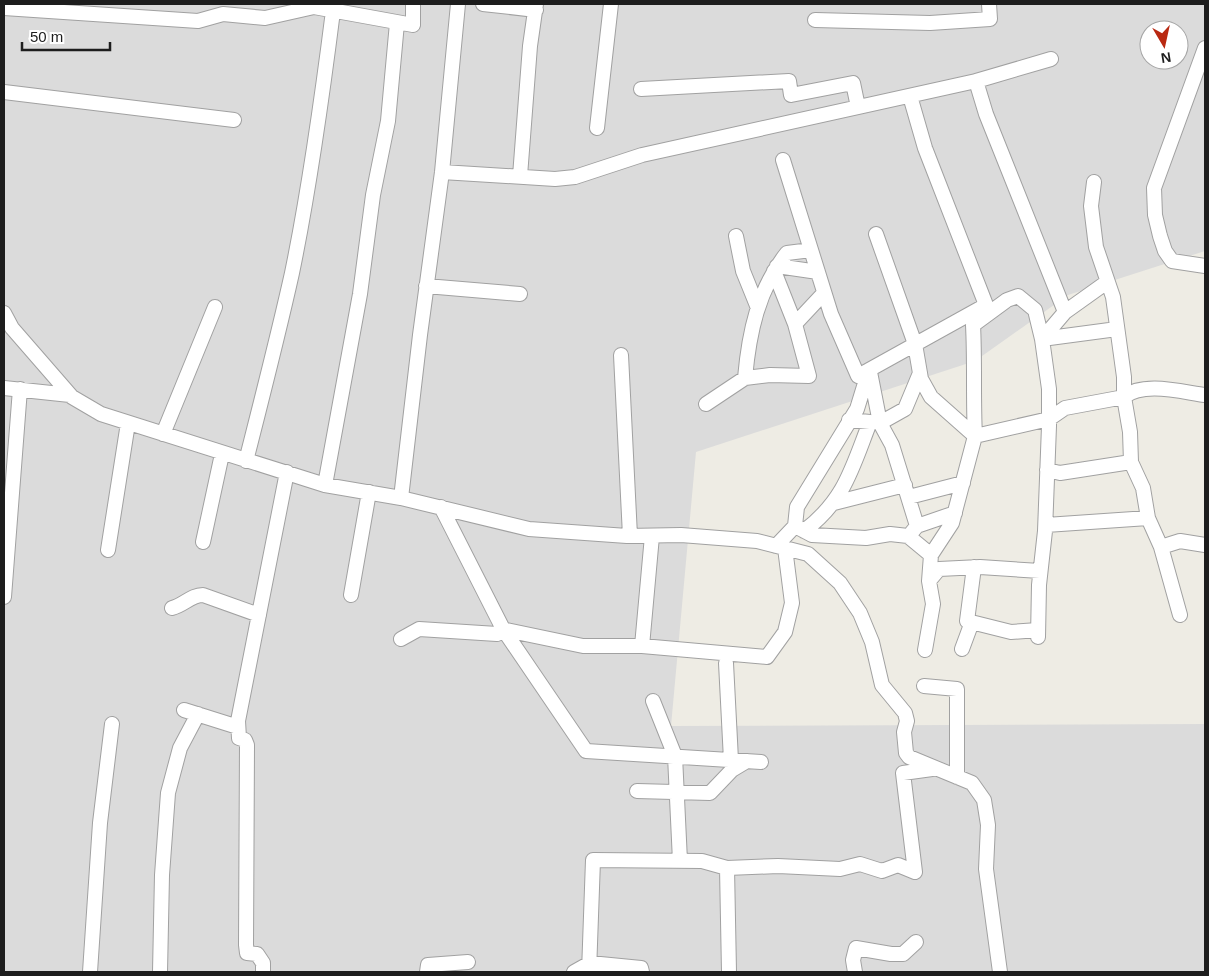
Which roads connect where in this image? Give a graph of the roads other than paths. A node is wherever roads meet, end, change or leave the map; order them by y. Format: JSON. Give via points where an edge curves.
{"nodes":[{"id":1,"x":413,"y":4,"type":"edge"},
{"id":2,"x":458,"y":4,"type":"edge"},
{"id":3,"x":483,"y":4,"type":"edge"},
{"id":4,"x":610,"y":4,"type":"edge"},
{"id":5,"x":989,"y":4,"type":"edge"},
{"id":6,"x":315,"y":6,"type":"edge"},
{"id":7,"x":536,"y":7,"type":"edge"},
{"id":8,"x":4,"y":8,"type":"edge"},
{"id":9,"x":333,"y":10,"type":"junction"},
{"id":10,"x":815,"y":20,"type":"dead end"},
{"id":11,"x":397,"y":22,"type":"junction"},
{"id":12,"x":1205,"y":48,"type":"edge"},
{"id":13,"x":1052,"y":59,"type":"dead end"},
{"id":14,"x":976,"y":81,"type":"junction"},
{"id":15,"x":641,"y":89,"type":"dead end"},
{"id":16,"x":4,"y":92,"type":"edge"},
{"id":17,"x":910,"y":96,"type":"junction"},
{"id":18,"x":858,"y":107,"type":"junction"},
{"id":19,"x":234,"y":120,"type":"dead end"},
{"id":20,"x":597,"y":128,"type":"dead end"},
{"id":21,"x":783,"y":160,"type":"dead end"},
{"id":22,"x":442,"y":172,"type":"junction"},
{"id":23,"x":520,"y":176,"type":"junction"},
{"id":24,"x":1094,"y":182,"type":"dead end"},
{"id":25,"x":876,"y":234,"type":"dead end"},
{"id":26,"x":736,"y":236,"type":"dead end"},
{"id":27,"x":811,"y":250,"type":"junction"},
{"id":28,"x":1205,"y":266,"type":"edge"},
{"id":29,"x":775,"y":268,"type":"junction"},
{"id":30,"x":818,"y":272,"type":"junction"},
{"id":31,"x":1107,"y":282,"type":"junction"},
{"id":32,"x":426,"y":286,"type":"junction"},
{"id":33,"x":824,"y":293,"type":"junction"},
{"id":34,"x":520,"y":294,"type":"dead end"},
{"id":35,"x":215,"y":307,"type":"dead end"},
{"id":36,"x":758,"y":308,"type":"junction"},
{"id":37,"x":1065,"y":312,"type":"junction"},
{"id":38,"x":4,"y":313,"type":"edge"},
{"id":39,"x":795,"y":324,"type":"junction"},
{"id":40,"x":1117,"y":329,"type":"junction"},
{"id":41,"x":1042,"y":338,"type":"junction"},
{"id":42,"x":915,"y":344,"type":"junction"},
{"id":43,"x":621,"y":355,"type":"dead end"},
{"id":44,"x":869,"y":370,"type":"junction"},
{"id":45,"x":920,"y":373,"type":"junction"},
{"id":46,"x":745,"y":378,"type":"junction"},
{"id":47,"x":4,"y":388,"type":"edge"},
{"id":48,"x":20,"y":389,"type":"junction"},
{"id":49,"x":70,"y":395,"type":"junction"},
{"id":50,"x":1205,"y":395,"type":"edge"},
{"id":51,"x":1124,"y":397,"type":"junction"},
{"id":52,"x":706,"y":404,"type":"dead end"},
{"id":53,"x":1049,"y":419,"type":"junction"},
{"id":54,"x":849,"y":420,"type":"junction"},
{"id":55,"x":128,"y":423,"type":"junction"},
{"id":56,"x":880,"y":423,"type":"junction"},
{"id":57,"x":163,"y":434,"type":"junction"},
{"id":58,"x":975,"y":436,"type":"junction"},
{"id":59,"x":222,"y":454,"type":"junction"},
{"id":60,"x":246,"y":461,"type":"junction"},
{"id":61,"x":1131,"y":462,"type":"junction"},
{"id":62,"x":1048,"y":470,"type":"junction"},
{"id":63,"x":287,"y":472,"type":"junction"},
{"id":64,"x":963,"y":482,"type":"junction"},
{"id":65,"x":325,"y":485,"type":"junction"},
{"id":66,"x":907,"y":491,"type":"junction"},
{"id":67,"x":369,"y":492,"type":"junction"},
{"id":68,"x":401,"y":498,"type":"junction"},
{"id":69,"x":834,"y":502,"type":"junction"},
{"id":70,"x":441,"y":507,"type":"junction"},
{"id":71,"x":955,"y":512,"type":"junction"},
{"id":72,"x":1148,"y":518,"type":"junction"},
{"id":73,"x":1046,"y":525,"type":"junction"},
{"id":74,"x":800,"y":528,"type":"junction"},
{"id":75,"x":913,"y":531,"type":"junction"},
{"id":76,"x":630,"y":536,"type":"junction"},
{"id":77,"x":652,"y":536,"type":"junction"},
{"id":78,"x":203,"y":542,"type":"dead end"},
{"id":79,"x":1205,"y":545,"type":"edge"},
{"id":80,"x":780,"y":547,"type":"junction"},
{"id":81,"x":1162,"y":547,"type":"junction"},
{"id":82,"x":108,"y":550,"type":"dead end"},
{"id":83,"x":931,"y":555,"type":"junction"},
{"id":84,"x":974,"y":566,"type":"junction"},
{"id":85,"x":1040,"y":571,"type":"junction"},
{"id":86,"x":929,"y":581,"type":"junction"},
{"id":87,"x":351,"y":595,"type":"dead end"},
{"id":88,"x":4,"y":597,"type":"edge"},
{"id":89,"x":172,"y":608,"type":"dead end"},
{"id":90,"x":259,"y":615,"type":"junction"},
{"id":91,"x":1180,"y":615,"type":"dead end"},
{"id":92,"x":972,"y":622,"type":"junction"},
{"id":93,"x":504,"y":631,"type":"junction"},
{"id":94,"x":401,"y":639,"type":"dead end"},
{"id":95,"x":642,"y":646,"type":"junction"},
{"id":96,"x":962,"y":649,"type":"dead end"},
{"id":97,"x":925,"y":650,"type":"dead end"},
{"id":98,"x":726,"y":664,"type":"dead end"},
{"id":99,"x":924,"y":686,"type":"dead end"},
{"id":100,"x":653,"y":701,"type":"dead end"},
{"id":101,"x":184,"y":710,"type":"dead end"},
{"id":102,"x":198,"y":714,"type":"junction"},
{"id":103,"x":112,"y":724,"type":"dead end"},
{"id":104,"x":238,"y":727,"type":"junction"},
{"id":105,"x":674,"y":756,"type":"junction"},
{"id":106,"x":731,"y":760,"type":"junction"},
{"id":107,"x":936,"y":769,"type":"junction"},
{"id":108,"x":957,"y":777,"type":"junction"},
{"id":109,"x":637,"y":791,"type":"dead end"},
{"id":110,"x":676,"y":794,"type":"junction"},
{"id":111,"x":680,"y":861,"type":"junction"},
{"id":112,"x":727,"y":868,"type":"junction"},
{"id":113,"x":916,"y":942,"type":"dead end"},
{"id":114,"x":468,"y":962,"type":"dead end"},
{"id":115,"x":590,"y":968,"type":"edge"},
{"id":116,"x":90,"y":972,"type":"edge"},
{"id":117,"x":160,"y":972,"type":"edge"},
{"id":118,"x":263,"y":972,"type":"edge"},
{"id":119,"x":427,"y":972,"type":"edge"},
{"id":120,"x":574,"y":972,"type":"edge"},
{"id":121,"x":642,"y":972,"type":"edge"},
{"id":122,"x":729,"y":972,"type":"edge"},
{"id":123,"x":855,"y":972,"type":"edge"},
{"id":124,"x":1000,"y":972,"type":"edge"}],
"edges":[{"from":1,"to":11,"type":"street","via":[[413,24]]},
{"from":2,"to":22,"type":"street"},
{"from":3,"to":7,"type":"street"},
{"from":4,"to":20,"type":"street"},
{"from":5,"to":10,"type":"street","via":[[990,19],[930,23]]},
{"from":6,"to":8,"type":"street","via":[[265,18],[223,14],[198,21]]},
{"from":6,"to":9,"type":"street"},
{"from":7,"to":23,"type":"street"},
{"from":9,"to":11,"type":"street"},
{"from":9,"to":60,"type":"street","via":[[316,139],[297,246]]},
{"from":11,"to":65,"type":"street","via":[[388,121]]},
{"from":12,"to":28,"type":"street","via":[[1154,188],[1155,216],[1165,251],[1172,261]]},
{"from":13,"to":14,"type":"street"},
{"from":14,"to":17,"type":"street"},
{"from":14,"to":37,"type":"street","via":[[986,114]]},
{"from":15,"to":18,"type":"street","via":[[789,81],[791,95],[853,83]]},
{"from":16,"to":19,"type":"street"},
{"from":17,"to":18,"type":"street"},
{"from":17,"to":42,"type":"street","via":[[925,148],[986,306]]},
{"from":18,"to":23,"type":"street","via":[[642,155],[575,177]]},
{"from":21,"to":27,"type":"street"},
{"from":22,"to":23,"type":"street"},
{"from":22,"to":32,"type":"street"},
{"from":24,"to":31,"type":"street","via":[[1091,206],[1096,247]]},
{"from":25,"to":42,"type":"street"},
{"from":26,"to":36,"type":"street","via":[[743,270]]},
{"from":27,"to":29,"type":"street","via":[[787,253]]},
{"from":27,"to":30,"type":"street"},
{"from":29,"to":30,"type":"street"},
{"from":29,"to":36,"type":"street","via":[[762,292]]},
{"from":29,"to":39,"type":"street"},
{"from":30,"to":33,"type":"street"},
{"from":31,"to":37,"type":"street"},
{"from":31,"to":40,"type":"street","via":[[1113,298]]},
{"from":32,"to":34,"type":"street"},
{"from":32,"to":68,"type":"street"},
{"from":33,"to":39,"type":"street"},
{"from":33,"to":44,"type":"street","via":[[858,376]]},
{"from":35,"to":57,"type":"street"},
{"from":36,"to":46,"type":"street"},
{"from":37,"to":41,"type":"street"},
{"from":38,"to":49,"type":"street","via":[[12,328]]},
{"from":39,"to":46,"type":"street","via":[[809,376]]},
{"from":40,"to":41,"type":"street"},
{"from":40,"to":51,"type":"street"},
{"from":41,"to":53,"type":"street","via":[[1049,389]]},
{"from":41,"to":58,"type":"street","via":[[1035,310],[1018,296],[1007,300],[973,325]]},
{"from":42,"to":44,"type":"street"},
{"from":42,"to":45,"type":"street"},
{"from":43,"to":76,"type":"street"},
{"from":44,"to":54,"type":"street","via":[[857,409]]},
{"from":44,"to":56,"type":"street"},
{"from":45,"to":56,"type":"street","via":[[905,409]]},
{"from":45,"to":58,"type":"street","via":[[931,397]]},
{"from":46,"to":52,"type":"street"},
{"from":47,"to":48,"type":"street"},
{"from":48,"to":49,"type":"street"},
{"from":48,"to":88,"type":"street"},
{"from":49,"to":55,"type":"street","via":[[101,414]]},
{"from":50,"to":51,"type":"street","via":[[1155,389],[1130,392]]},
{"from":51,"to":53,"type":"street","via":[[1065,408]]},
{"from":51,"to":61,"type":"street"},
{"from":53,"to":58,"type":"street"},
{"from":53,"to":62,"type":"street"},
{"from":54,"to":69,"type":"street","via":[[870,422],[844,489]]},
{"from":54,"to":74,"type":"street","via":[[797,507]]},
{"from":55,"to":57,"type":"street"},
{"from":55,"to":82,"type":"street"},
{"from":56,"to":66,"type":"street","via":[[892,445]]},
{"from":57,"to":59,"type":"street"},
{"from":58,"to":64,"type":"street"},
{"from":59,"to":60,"type":"street"},
{"from":59,"to":78,"type":"street"},
{"from":60,"to":63,"type":"street"},
{"from":61,"to":62,"type":"street","via":[[1060,473]]},
{"from":61,"to":72,"type":"street","via":[[1143,488]]},
{"from":62,"to":73,"type":"street"},
{"from":63,"to":65,"type":"street"},
{"from":63,"to":90,"type":"street"},
{"from":64,"to":66,"type":"street"},
{"from":64,"to":71,"type":"street"},
{"from":65,"to":67,"type":"street"},
{"from":66,"to":69,"type":"street"},
{"from":66,"to":75,"type":"street"},
{"from":67,"to":68,"type":"street"},
{"from":67,"to":87,"type":"street"},
{"from":68,"to":70,"type":"street"},
{"from":69,"to":74,"type":"street","via":[[824,516]]},
{"from":70,"to":76,"type":"street","via":[[529,528]]},
{"from":70,"to":93,"type":"street"},
{"from":71,"to":75,"type":"street"},
{"from":71,"to":83,"type":"street","via":[[952,523]]},
{"from":72,"to":73,"type":"street"},
{"from":72,"to":81,"type":"street"},
{"from":73,"to":85,"type":"street"},
{"from":74,"to":75,"type":"street","via":[[812,535],[866,538]]},
{"from":74,"to":80,"type":"street"},
{"from":75,"to":83,"type":"street"},
{"from":76,"to":77,"type":"street"},
{"from":77,"to":80,"type":"street","via":[[757,541]]},
{"from":77,"to":95,"type":"street"},
{"from":79,"to":81,"type":"street","via":[[1180,541]]},
{"from":80,"to":95,"type":"street","via":[[792,604],[785,632],[767,657]]},
{"from":80,"to":107,"type":"street","via":[[808,554],[840,583],[860,613],[872,642],[882,685],[905,713],[906,753],[914,761]]},
{"from":81,"to":91,"type":"street"},
{"from":83,"to":86,"type":"street"},
{"from":84,"to":85,"type":"street"},
{"from":84,"to":86,"type":"street","via":[[939,569]]},
{"from":84,"to":92,"type":"street","via":[[967,621]]},
{"from":85,"to":92,"type":"street","via":[[1038,634],[1011,632]]},
{"from":86,"to":97,"type":"street","via":[[933,604]]},
{"from":89,"to":90,"type":"street","via":[[196,595],[203,595]]},
{"from":90,"to":104,"type":"street"},
{"from":92,"to":96,"type":"street"},
{"from":93,"to":94,"type":"street","via":[[497,634],[419,629]]},
{"from":93,"to":95,"type":"street","via":[[583,646]]},
{"from":93,"to":105,"type":"street","via":[[586,751]]},
{"from":98,"to":106,"type":"street"},
{"from":99,"to":108,"type":"street","via":[[957,689]]},
{"from":100,"to":105,"type":"street"},
{"from":101,"to":102,"type":"street"},
{"from":102,"to":104,"type":"street"},
{"from":102,"to":117,"type":"street","via":[[180,748],[168,793]]},
{"from":103,"to":116,"type":"street","via":[[100,823]]},
{"from":104,"to":118,"type":"street","via":[[239,738],[247,745],[246,945],[247,953],[257,954],[263,963]]},
{"from":105,"to":106,"type":"street"},
{"from":105,"to":110,"type":"street"},
{"from":106,"to":110,"type":"street","via":[[754,762],[732,770],[710,793]]},
{"from":107,"to":108,"type":"street"},
{"from":107,"to":112,"type":"street","via":[[904,773],[915,872],[898,865],[882,872],[860,864],[840,869]]},
{"from":108,"to":124,"type":"street","via":[[972,783],[984,800],[988,825],[986,869]]},
{"from":109,"to":110,"type":"street"},
{"from":110,"to":111,"type":"street"},
{"from":111,"to":112,"type":"street","via":[[702,861]]},
{"from":111,"to":115,"type":"street","via":[[593,860]]},
{"from":112,"to":122,"type":"street"},
{"from":113,"to":123,"type":"street","via":[[904,954],[856,948]]},
{"from":114,"to":119,"type":"street","via":[[428,965]]},
{"from":115,"to":120,"type":"street"},
{"from":115,"to":121,"type":"street","via":[[641,968]]}]}
